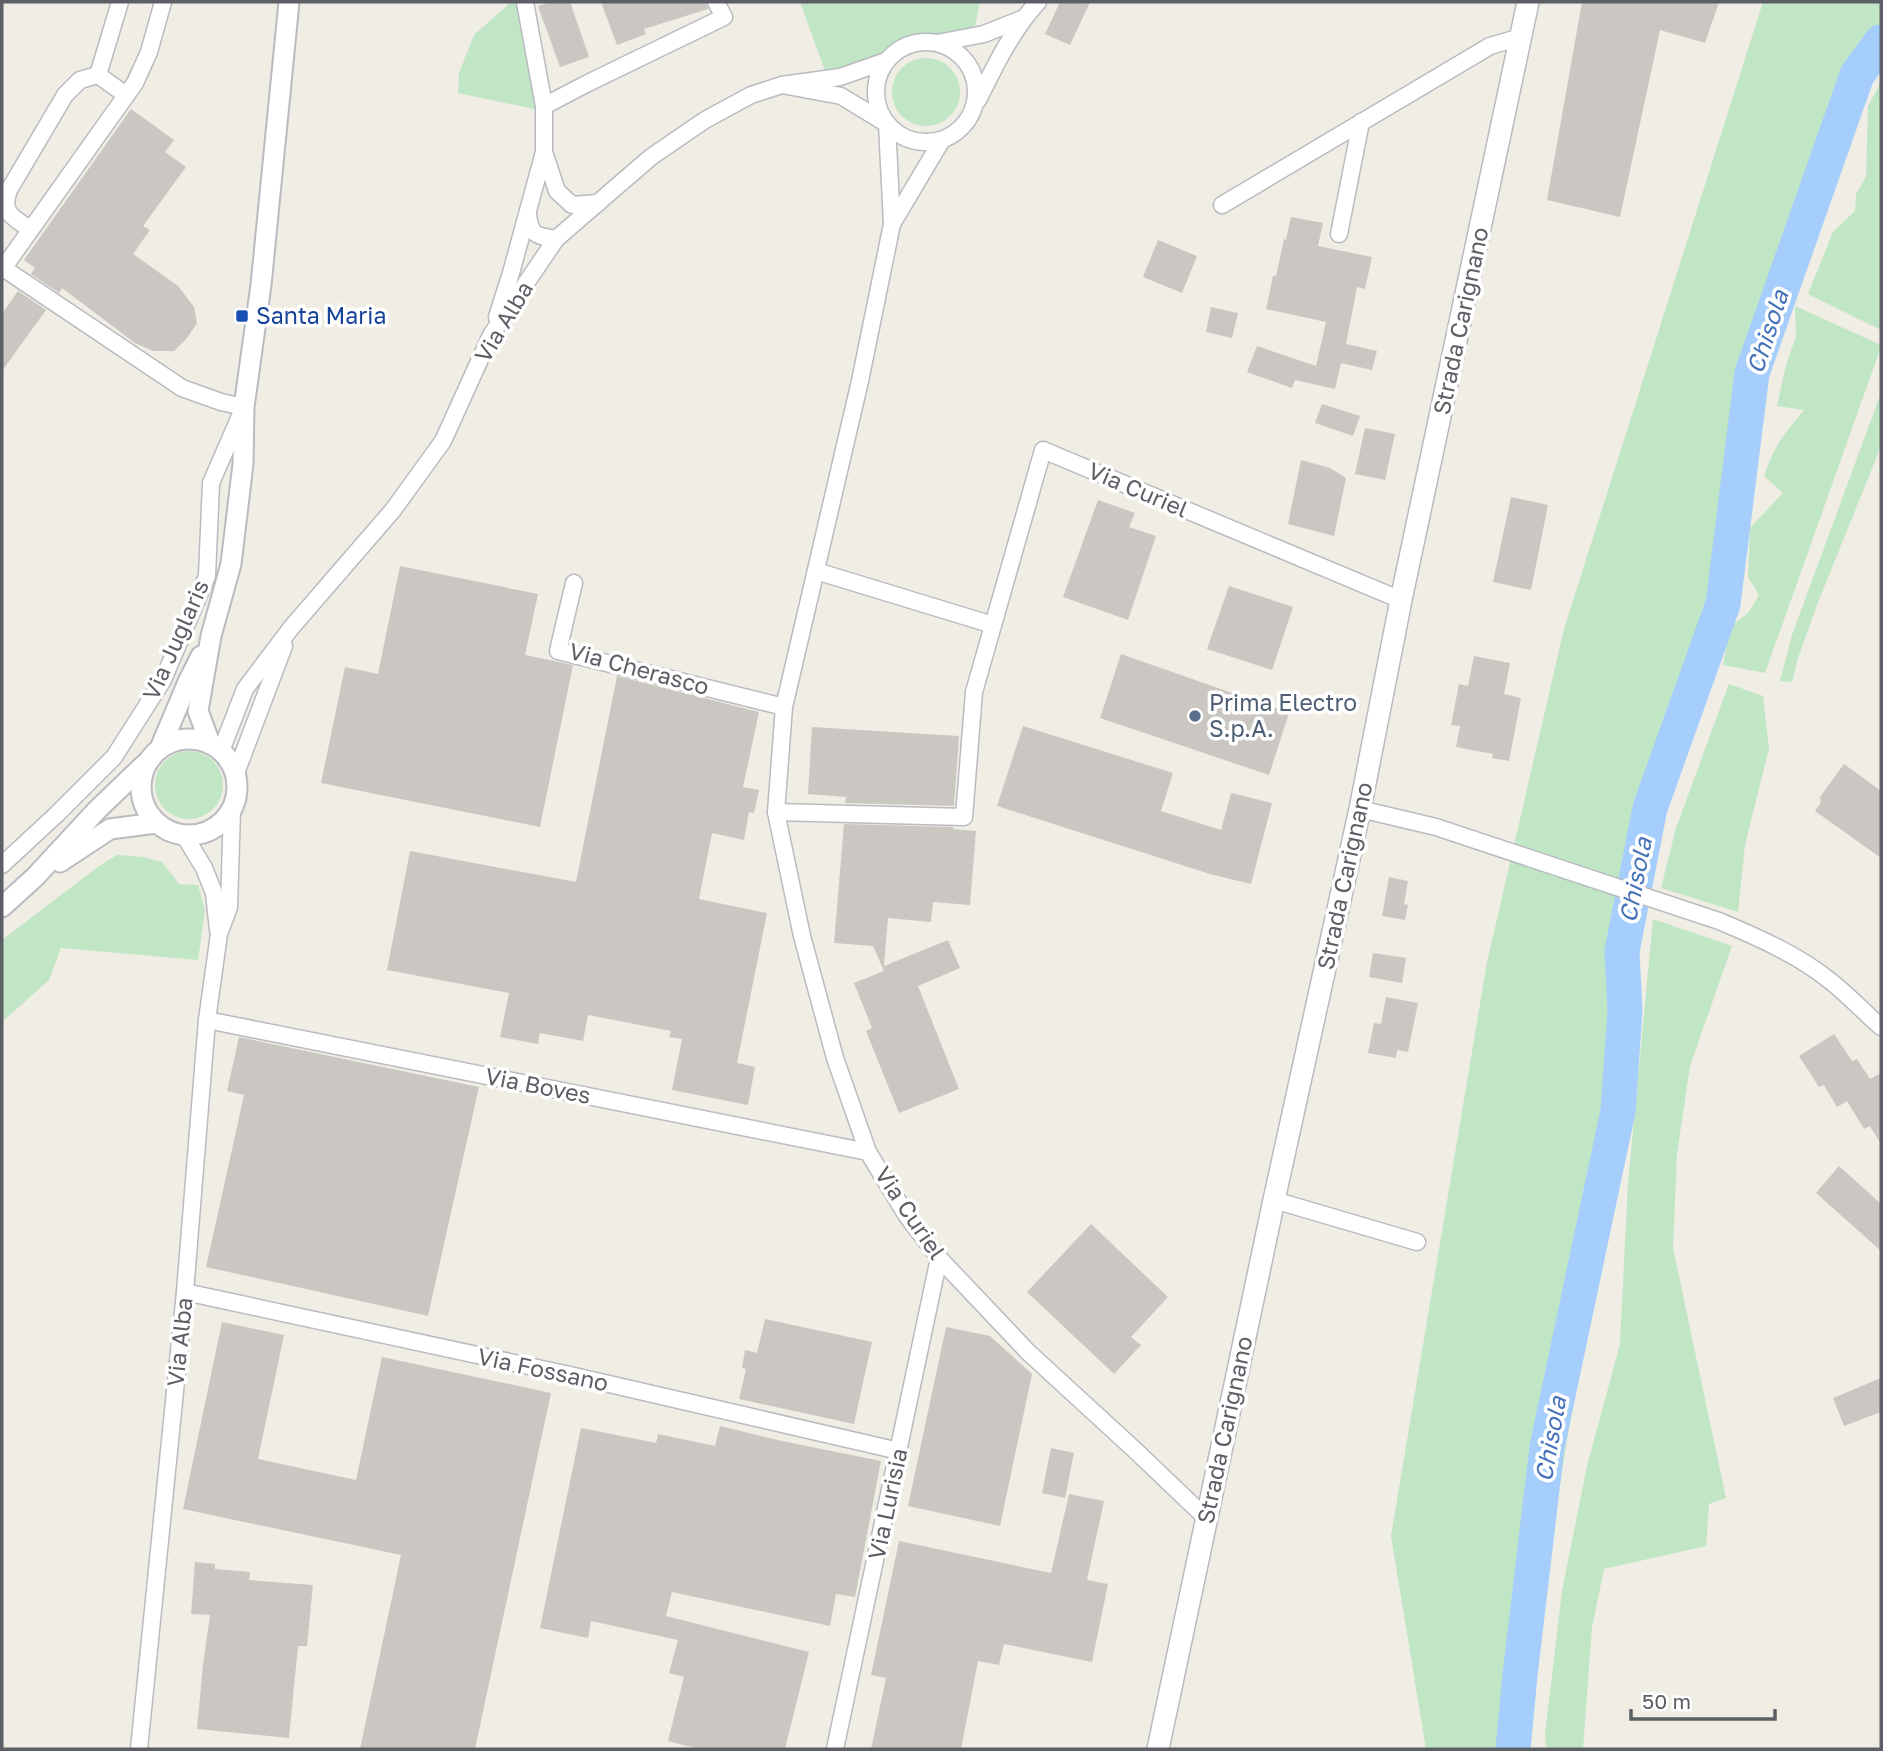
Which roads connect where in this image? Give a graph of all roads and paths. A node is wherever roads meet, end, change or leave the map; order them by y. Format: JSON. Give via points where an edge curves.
{"nodes":[{"id":1,"x":120,"y":2,"type":"edge"},
{"id":2,"x":163,"y":2,"type":"edge"},
{"id":3,"x":289,"y":2,"type":"edge"},
{"id":4,"x":525,"y":2,"type":"edge"},
{"id":5,"x":716,"y":2,"type":"edge"},
{"id":6,"x":1038,"y":2,"type":"edge"},
{"id":7,"x":1528,"y":2,"type":"edge"},
{"id":8,"x":1024,"y":18,"type":"junction"},
{"id":9,"x":1521,"y":37,"type":"junction"},
{"id":10,"x":937,"y":43,"type":"junction"},
{"id":11,"x":886,"y":61,"type":"junction"},
{"id":12,"x":98,"y":75,"type":"junction"},
{"id":13,"x":782,"y":85,"type":"junction"},
{"id":14,"x":126,"y":95,"type":"junction"},
{"id":15,"x":544,"y":106,"type":"junction"},
{"id":16,"x":974,"y":109,"type":"junction"},
{"id":17,"x":1361,"y":122,"type":"junction"},
{"id":18,"x":887,"y":124,"type":"junction"},
{"id":19,"x":942,"y":140,"type":"junction"},
{"id":20,"x":544,"y":152,"type":"junction"},
{"id":21,"x":598,"y":203,"type":"junction"},
{"id":22,"x":1222,"y":205,"type":"dead end"},
{"id":23,"x":527,"y":211,"type":"junction"},
{"id":24,"x":891,"y":224,"type":"junction"},
{"id":25,"x":30,"y":229,"type":"junction"},
{"id":26,"x":1339,"y":234,"type":"dead end"},
{"id":27,"x":556,"y":239,"type":"junction"},
{"id":28,"x":2,"y":269,"type":"edge"},
{"id":29,"x":491,"y":335,"type":"junction"},
{"id":30,"x":244,"y":407,"type":"junction"},
{"id":31,"x":816,"y":571,"type":"junction"},
{"id":32,"x":574,"y":583,"type":"dead end"},
{"id":33,"x":1401,"y":600,"type":"junction"},
{"id":34,"x":993,"y":625,"type":"junction"},
{"id":35,"x":291,"y":628,"type":"junction"},
{"id":36,"x":211,"y":636,"type":"junction"},
{"id":37,"x":784,"y":706,"type":"junction"},
{"id":38,"x":161,"y":747,"type":"junction"},
{"id":39,"x":215,"y":747,"type":"junction"},
{"id":40,"x":146,"y":764,"type":"junction"},
{"id":41,"x":236,"y":773,"type":"junction"},
{"id":42,"x":232,"y":808,"type":"junction"},
{"id":43,"x":1360,"y":809,"type":"junction"},
{"id":44,"x":776,"y":812,"type":"junction"},
{"id":45,"x":156,"y":823,"type":"junction"},
{"id":46,"x":184,"y":835,"type":"junction"},
{"id":47,"x":2,"y":865,"type":"edge"},
{"id":48,"x":36,"y":877,"type":"junction"},
{"id":49,"x":2,"y":907,"type":"edge"},
{"id":50,"x":219,"y":934,"type":"junction"},
{"id":51,"x":207,"y":1020,"type":"junction"},
{"id":52,"x":1881,"y":1027,"type":"edge"},
{"id":53,"x":868,"y":1152,"type":"junction"},
{"id":54,"x":1274,"y":1200,"type":"junction"},
{"id":55,"x":1417,"y":1242,"type":"dead end"},
{"id":56,"x":939,"y":1258,"type":"junction"},
{"id":57,"x":185,"y":1292,"type":"junction"},
{"id":58,"x":899,"y":1451,"type":"junction"},
{"id":59,"x":1206,"y":1518,"type":"junction"},
{"id":60,"x":139,"y":1749,"type":"edge"},
{"id":61,"x":835,"y":1749,"type":"edge"},
{"id":62,"x":1158,"y":1749,"type":"edge"}],
"edges":[{"from":1,"to":12,"type":"street"},
{"from":2,"to":14,"type":"street","via":[[149,52]]},
{"from":3,"to":30,"type":"street","name":"Via Juglaris"},
{"from":4,"to":15,"type":"street"},
{"from":5,"to":15,"type":"street","via":[[724,17]]},
{"from":6,"to":8,"type":"street"},
{"from":7,"to":9,"type":"main road","name":"Strada Carignano"},
{"from":8,"to":10,"type":"street","via":[[984,34]]},
{"from":8,"to":16,"type":"street"},
{"from":9,"to":17,"type":"street","via":[[1490,46]]},
{"from":9,"to":33,"type":"main road","name":"Strada Carignano"},
{"from":10,"to":11,"type":"street","via":[[918,42]]},
{"from":10,"to":16,"type":"street","via":[[965,61],[976,92]]},
{"from":11,"to":13,"type":"street","name":"Via Alba","via":[[840,77]]},
{"from":11,"to":18,"type":"street","via":[[876,93]]},
{"from":12,"to":14,"type":"street"},
{"from":12,"to":25,"type":"street","via":[[80,80],[65,95],[5,199],[10,215]]},
{"from":13,"to":18,"type":"street","name":"Via Alba","via":[[841,96]]},
{"from":13,"to":21,"type":"street","name":"Via Alba","via":[[751,95],[705,120],[651,157]]},
{"from":14,"to":25,"type":"street"},
{"from":15,"to":20,"type":"street"},
{"from":16,"to":19,"type":"street","via":[[961,128]]},
{"from":17,"to":22,"type":"street"},
{"from":17,"to":26,"type":"street"},
{"from":18,"to":19,"type":"street","via":[[902,137]]},
{"from":18,"to":24,"type":"street","name":"Via Curiel"},
{"from":19,"to":24,"type":"street","name":"Via Curiel"},
{"from":20,"to":21,"type":"street","via":[[557,191],[572,205]]},
{"from":20,"to":23,"type":"street"},
{"from":21,"to":27,"type":"street","name":"Via Alba"},
{"from":23,"to":27,"type":"street","via":[[529,226],[539,236]]},
{"from":23,"to":29,"type":"street"},
{"from":24,"to":31,"type":"street","name":"Via Curiel"},
{"from":25,"to":28,"type":"street"},
{"from":27,"to":29,"type":"street","name":"Via Alba"},
{"from":28,"to":30,"type":"street","via":[[182,388]]},
{"from":29,"to":35,"type":"street","name":"Via Alba","via":[[443,441],[393,510]]},
{"from":30,"to":36,"type":"street","name":"Via Juglaris","via":[[243,464],[231,564]]},
{"from":30,"to":47,"type":"street","name":"Via Juglaris","via":[[211,483],[207,576],[163,680],[114,757]]},
{"from":31,"to":34,"type":"street"},
{"from":31,"to":37,"type":"street","name":"Via Curiel"},
{"from":32,"to":37,"type":"street","name":"Via Cherasco","via":[[558,651]]},
{"from":33,"to":34,"type":"street","name":"Via Curiel","via":[[1043,450]]},
{"from":33,"to":43,"type":"main road","name":"Strada Carignano"},
{"from":34,"to":44,"type":"street","name":"Via Curiel","via":[[974,692],[964,817]]},
{"from":35,"to":39,"type":"street","name":"Via Alba","via":[[245,689]]},
{"from":35,"to":41,"type":"street","name":"Via Alba"},
{"from":36,"to":38,"type":"street","name":"Via Juglaris"},
{"from":36,"to":39,"type":"street","name":"Via Juglaris","via":[[198,712]]},
{"from":37,"to":44,"type":"street","name":"Via Curiel"},
{"from":38,"to":39,"type":"street","via":[[185,738]]},
{"from":38,"to":40,"type":"street"},
{"from":39,"to":41,"type":"street"},
{"from":40,"to":45,"type":"street","via":[[140,795]]},
{"from":40,"to":48,"type":"street"},
{"from":41,"to":42,"type":"street"},
{"from":42,"to":46,"type":"street","via":[[212,830]]},
{"from":42,"to":50,"type":"street","name":"Via Alba","via":[[229,907]]},
{"from":43,"to":52,"type":"street","via":[[1436,827],[1718,921],[1810,967]]},
{"from":43,"to":54,"type":"main road","name":"Strada Carignano"},
{"from":44,"to":53,"type":"street","name":"Via Curiel","via":[[802,936],[835,1058]]},
{"from":45,"to":46,"type":"street"},
{"from":45,"to":48,"type":"street","via":[[110,829]]},
{"from":46,"to":50,"type":"street","name":"Via Alba","via":[[214,893]]},
{"from":48,"to":49,"type":"street"},
{"from":50,"to":51,"type":"street","name":"Via Alba"},
{"from":51,"to":53,"type":"street","name":"Via Boves"},
{"from":51,"to":57,"type":"street","name":"Via Alba"},
{"from":53,"to":56,"type":"street","name":"Via Curiel"},
{"from":54,"to":55,"type":"street"},
{"from":54,"to":59,"type":"main road","name":"Strada Carignano"},
{"from":56,"to":58,"type":"street","name":"Via Lurisia"},
{"from":56,"to":59,"type":"street","name":"Via Curiel","via":[[1028,1352]]},
{"from":57,"to":58,"type":"street","name":"Via Fossano"},
{"from":57,"to":60,"type":"street","name":"Via Alba"},
{"from":58,"to":61,"type":"street","name":"Via Lurisia"},
{"from":59,"to":62,"type":"main road","name":"Strada Carignano"}]}
